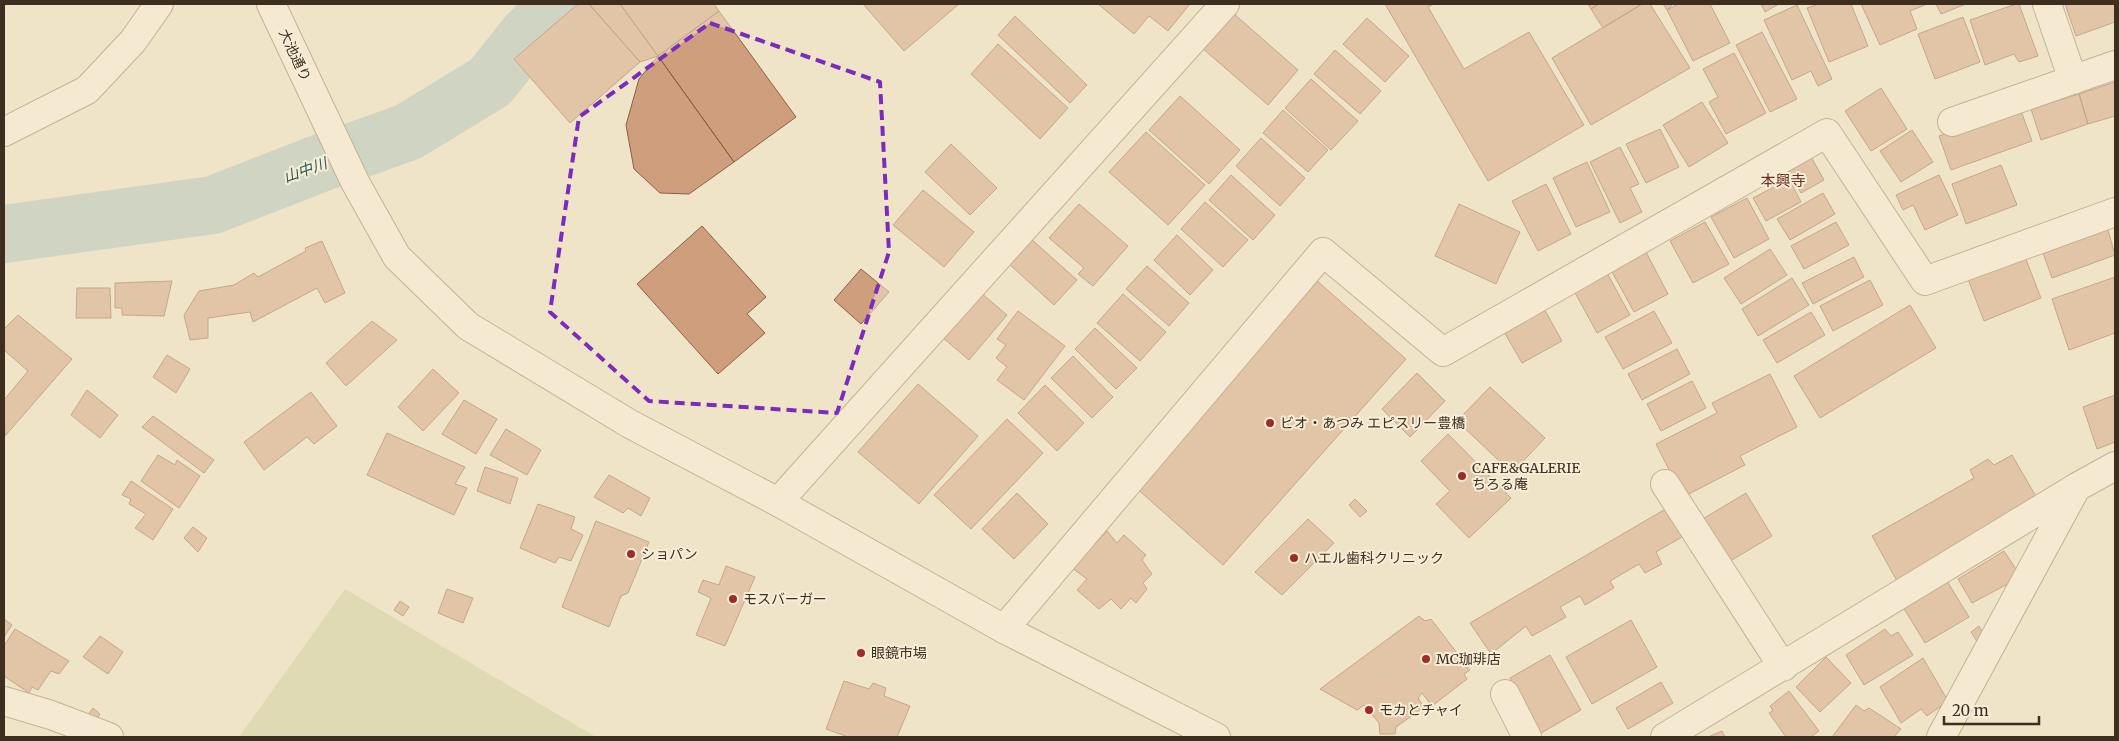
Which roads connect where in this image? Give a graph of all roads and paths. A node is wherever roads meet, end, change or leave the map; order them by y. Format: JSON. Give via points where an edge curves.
{"nodes":[{"id":1,"x":159,"y":4,"type":"edge"},
{"id":2,"x":271,"y":4,"type":"edge"},
{"id":3,"x":1225,"y":4,"type":"edge"},
{"id":4,"x":2047,"y":4,"type":"edge"},
{"id":5,"x":2115,"y":65,"type":"edge"},
{"id":6,"x":2073,"y":80,"type":"junction"},
{"id":7,"x":1952,"y":122,"type":"dead end"},
{"id":8,"x":4,"y":132,"type":"edge"},
{"id":9,"x":2115,"y":212,"type":"edge"},
{"id":10,"x":2115,"y":466,"type":"edge"},
{"id":11,"x":1665,"y":484,"type":"dead end"},
{"id":12,"x":2077,"y":487,"type":"junction"},
{"id":13,"x":778,"y":502,"type":"junction"},
{"id":14,"x":1004,"y":629,"type":"junction"},
{"id":15,"x":1783,"y":667,"type":"junction"},
{"id":16,"x":1505,"y":694,"type":"dead end"},
{"id":17,"x":4,"y":701,"type":"edge"},
{"id":18,"x":109,"y":737,"type":"edge"},
{"id":19,"x":1216,"y":737,"type":"edge"},
{"id":20,"x":1527,"y":737,"type":"edge"},
{"id":21,"x":1665,"y":737,"type":"edge"},
{"id":22,"x":1941,"y":737,"type":"edge"}],
"edges":[{"from":1,"to":8,"type":"street","via":[[133,41],[87,90]]},
{"from":2,"to":13,"type":"street","name":"大池通り","via":[[355,182],[397,257],[468,326],[630,424]]},
{"from":3,"to":13,"type":"street"},
{"from":4,"to":6,"type":"street"},
{"from":5,"to":6,"type":"street"},
{"from":6,"to":7,"type":"street"},
{"from":9,"to":14,"type":"street","via":[[1924,281],[1827,133],[1444,352],[1323,252]]},
{"from":10,"to":12,"type":"street"},
{"from":11,"to":15,"type":"street"},
{"from":12,"to":15,"type":"street"},
{"from":12,"to":22,"type":"street"},
{"from":13,"to":14,"type":"street","name":"大池通り"},
{"from":14,"to":19,"type":"street","name":"大池通り"},
{"from":15,"to":21,"type":"street"},
{"from":16,"to":20,"type":"street"},
{"from":17,"to":18,"type":"street"}]}
